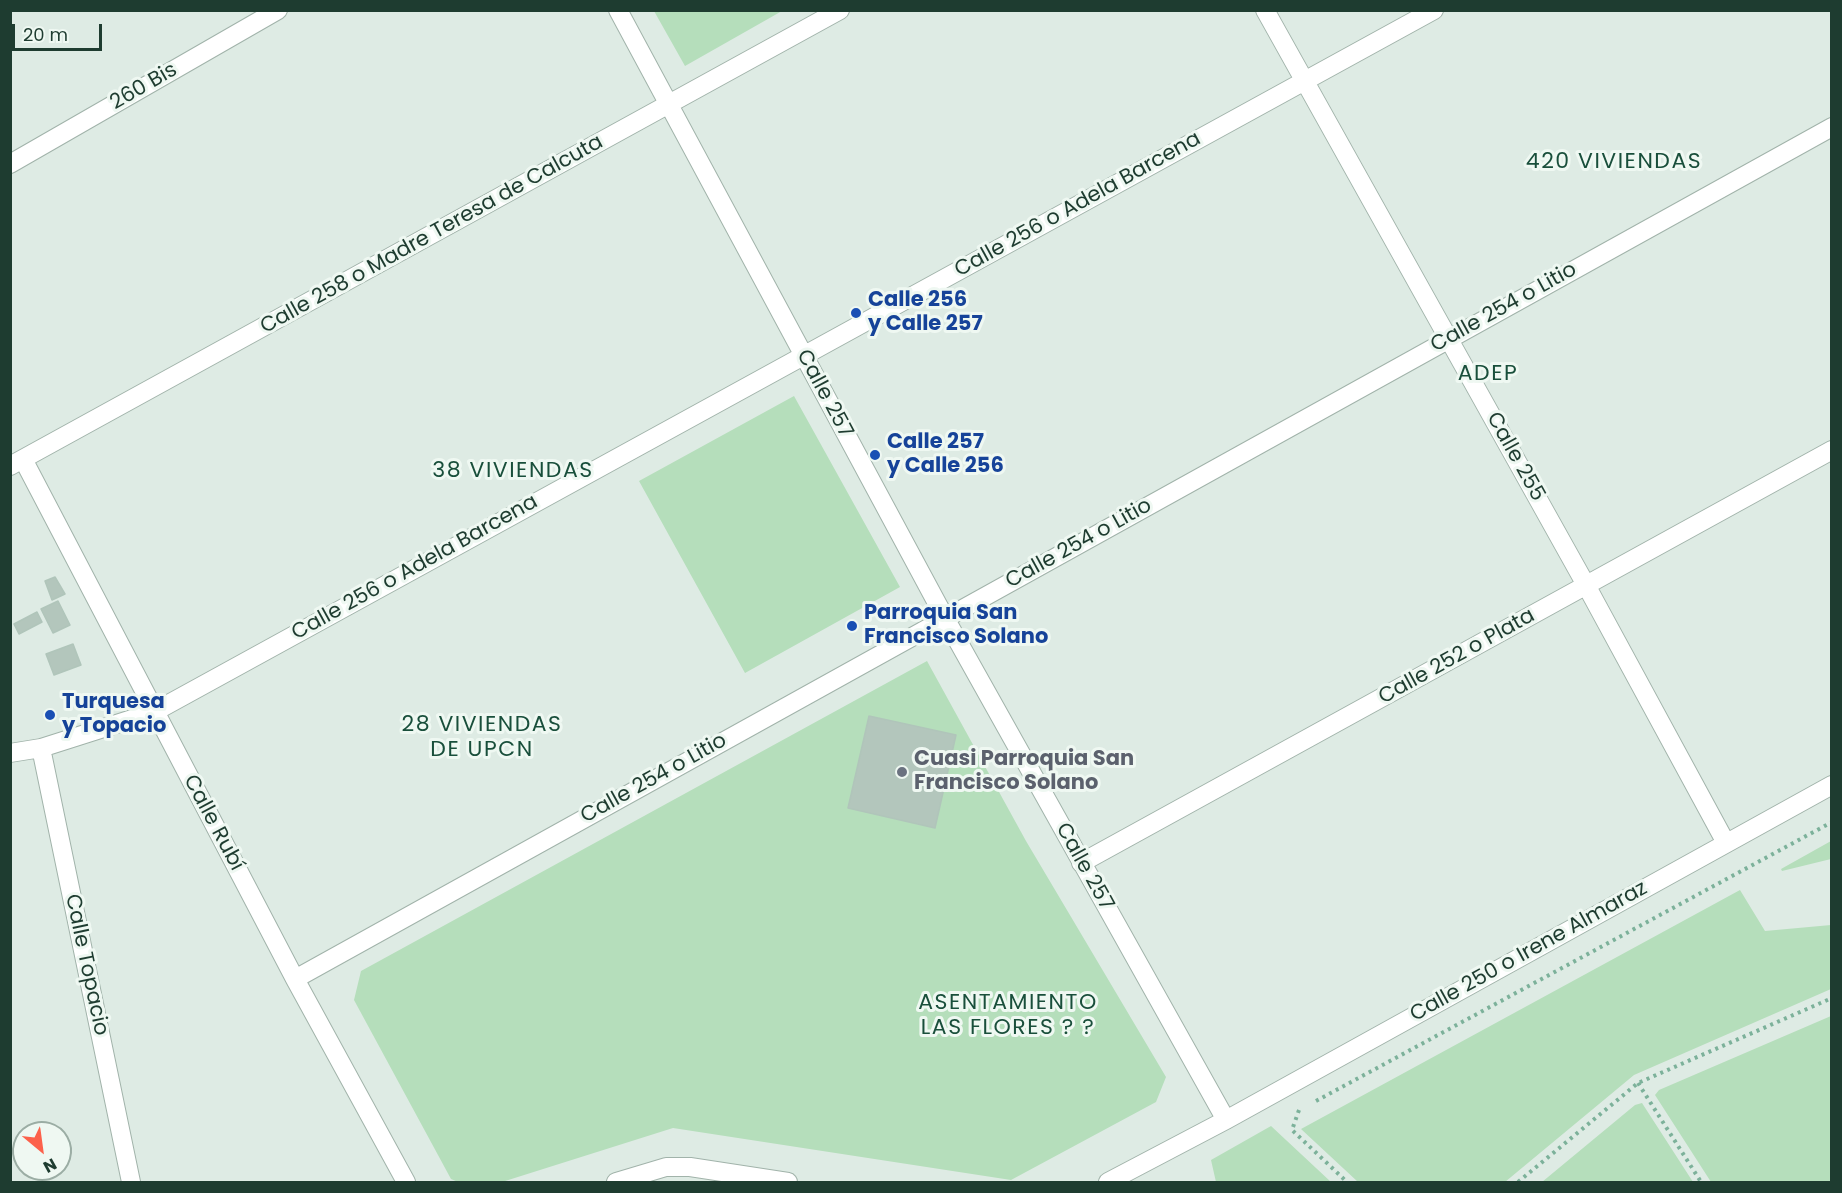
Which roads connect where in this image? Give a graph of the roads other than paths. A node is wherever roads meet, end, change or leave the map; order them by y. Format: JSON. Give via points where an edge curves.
{"nodes":[{"id":1,"x":278,"y":10,"type":"edge"},
{"id":2,"x":618,"y":10,"type":"edge"},
{"id":3,"x":840,"y":10,"type":"edge"},
{"id":4,"x":1265,"y":10,"type":"edge"},
{"id":5,"x":1434,"y":10,"type":"edge"},
{"id":6,"x":1303,"y":81,"type":"junction"},
{"id":7,"x":669,"y":103,"type":"junction"},
{"id":8,"x":1832,"y":127,"type":"edge"},
{"id":9,"x":10,"y":164,"type":"edge"},
{"id":10,"x":1449,"y":338,"type":"junction"},
{"id":11,"x":803,"y":355,"type":"junction"},
{"id":12,"x":1832,"y":450,"type":"edge"},
{"id":13,"x":17,"y":463,"type":"edge"},
{"id":14,"x":1586,"y":585,"type":"junction"},
{"id":15,"x":945,"y":618,"type":"junction"},
{"id":16,"x":154,"y":712,"type":"junction"},
{"id":17,"x":41,"y":748,"type":"junction"},
{"id":18,"x":10,"y":753,"type":"edge"},
{"id":19,"x":1832,"y":785,"type":"edge"},
{"id":20,"x":1726,"y":843,"type":"junction"},
{"id":21,"x":1082,"y":863,"type":"junction"},
{"id":22,"x":295,"y":979,"type":"junction"},
{"id":23,"x":1226,"y":1120,"type":"junction"},
{"id":24,"x":131,"y":1182,"type":"edge"},
{"id":25,"x":406,"y":1182,"type":"edge"},
{"id":26,"x":616,"y":1182,"type":"edge"},
{"id":27,"x":788,"y":1182,"type":"edge"},
{"id":28,"x":1108,"y":1182,"type":"edge"}],
"edges":[{"from":1,"to":9,"type":"street","name":"260 Bis"},
{"from":2,"to":7,"type":"street","name":"Calle 257"},
{"from":3,"to":7,"type":"street","name":"Calle 258 o Madre Teresa de Calcuta"},
{"from":4,"to":6,"type":"street","name":"Calle 255"},
{"from":5,"to":6,"type":"street","name":"Calle 256 o Adela Barcena"},
{"from":6,"to":10,"type":"street","name":"Calle 255"},
{"from":6,"to":11,"type":"street","name":"Calle 256 o Adela Barcena"},
{"from":7,"to":11,"type":"street","name":"Calle 257"},
{"from":7,"to":13,"type":"street","name":"Calle 258 o Madre Teresa de Calcuta"},
{"from":8,"to":10,"type":"street","name":"Calle 254 o Litio"},
{"from":10,"to":14,"type":"street","name":"Calle 255"},
{"from":10,"to":15,"type":"street","name":"Calle 254 o Litio"},
{"from":11,"to":15,"type":"street","name":"Calle 257"},
{"from":11,"to":16,"type":"street","name":"Calle 256 o Adela Barcena"},
{"from":12,"to":14,"type":"street","name":"Calle 252 o Plata"},
{"from":13,"to":16,"type":"street","name":"Calle Rubí"},
{"from":14,"to":20,"type":"street","name":"Calle 255"},
{"from":14,"to":21,"type":"street","name":"Calle 252 o Plata"},
{"from":15,"to":21,"type":"street","name":"Calle 257"},
{"from":15,"to":22,"type":"street","name":"Calle 254 o Litio"},
{"from":16,"to":17,"type":"street","name":"Calle 256 o Adela Barcena"},
{"from":16,"to":22,"type":"street","name":"Calle Rubí"},
{"from":17,"to":18,"type":"street","name":"Calle 256 o Adela Barcena"},
{"from":17,"to":24,"type":"street","name":"Calle Topacio"},
{"from":19,"to":20,"type":"street","name":"Calle 250 o Irene Almaraz"},
{"from":20,"to":23,"type":"street","name":"Calle 250 o Irene Almaraz"},
{"from":21,"to":23,"type":"street","name":"Calle 257"},
{"from":22,"to":25,"type":"street","name":"Calle Rubí"},
{"from":23,"to":28,"type":"street","name":"Calle 250 o Irene Almaraz"},
{"from":26,"to":27,"type":"street","via":[[666,1167],[690,1167]]}]}
